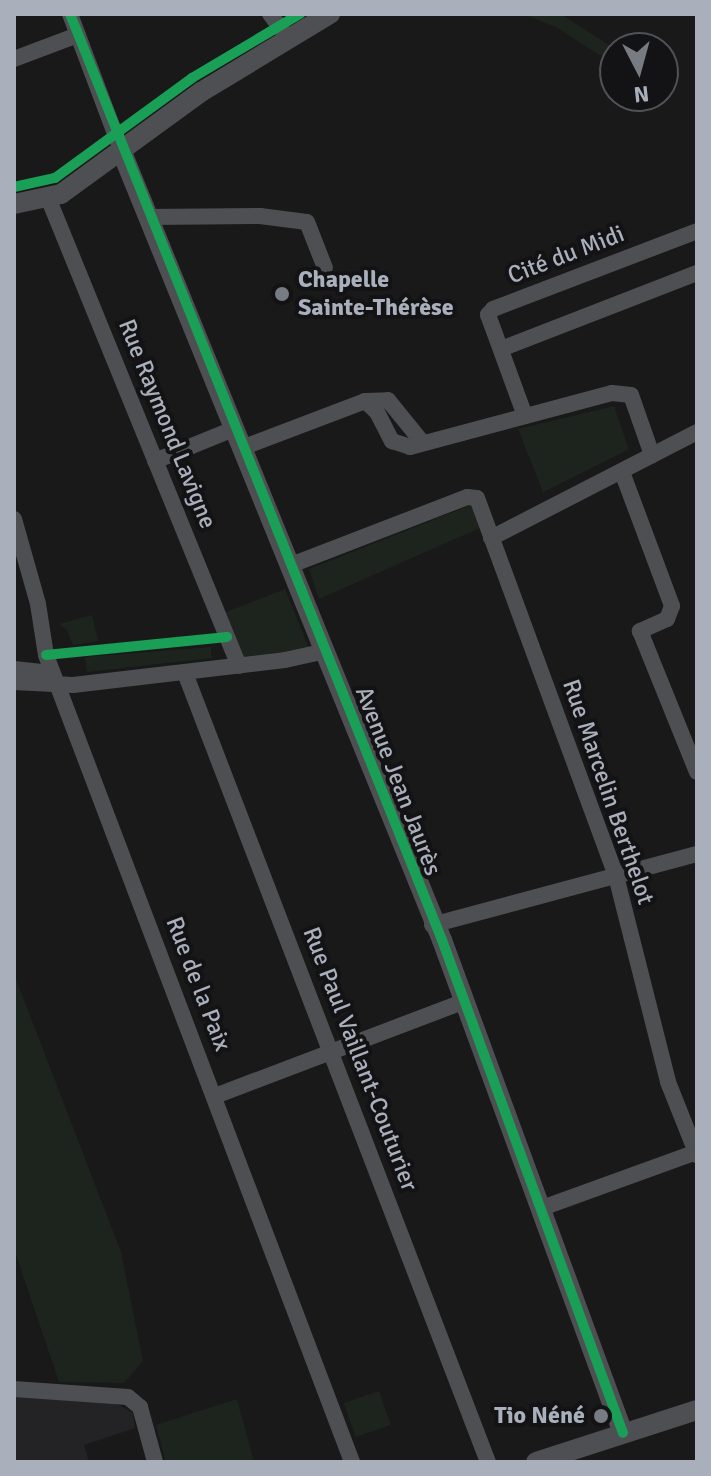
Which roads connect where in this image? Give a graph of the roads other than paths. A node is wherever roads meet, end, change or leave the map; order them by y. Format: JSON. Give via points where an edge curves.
{"nodes":[{"id":1,"x":70,"y":14,"type":"edge"},
{"id":2,"x":270,"y":14,"type":"edge"},
{"id":3,"x":330,"y":14,"type":"edge"},
{"id":4,"x":78,"y":35,"type":"junction"},
{"id":5,"x":288,"y":38,"type":"junction"},
{"id":6,"x":14,"y":59,"type":"edge"},
{"id":7,"x":121,"y":150,"type":"junction"},
{"id":8,"x":49,"y":200,"type":"junction"},
{"id":9,"x":14,"y":204,"type":"edge"},
{"id":10,"x":150,"y":217,"type":"junction"},
{"id":11,"x":697,"y":231,"type":"edge"},
{"id":12,"x":325,"y":268,"type":"dead end"},
{"id":13,"x":697,"y":273,"type":"edge"},
{"id":14,"x":501,"y":349,"type":"junction"},
{"id":15,"x":525,"y":416,"type":"junction"},
{"id":16,"x":697,"y":432,"type":"edge"},
{"id":17,"x":240,"y":437,"type":"junction"},
{"id":18,"x":652,"y":455,"type":"junction"},
{"id":19,"x":155,"y":461,"type":"junction"},
{"id":20,"x":622,"y":472,"type":"junction"},
{"id":21,"x":14,"y":519,"type":"edge"},
{"id":22,"x":491,"y":538,"type":"junction"},
{"id":23,"x":291,"y":565,"type":"junction"},
{"id":24,"x":326,"y":651,"type":"junction"},
{"id":25,"x":239,"y":666,"type":"junction"},
{"id":26,"x":14,"y":669,"type":"edge"},
{"id":27,"x":185,"y":673,"type":"junction"},
{"id":28,"x":14,"y":682,"type":"edge"},
{"id":29,"x":57,"y":682,"type":"junction"},
{"id":30,"x":692,"y":749,"type":"edge"},
{"id":31,"x":697,"y":772,"type":"edge"},
{"id":32,"x":697,"y":854,"type":"edge"},
{"id":33,"x":616,"y":876,"type":"junction"},
{"id":34,"x":432,"y":925,"type":"junction"},
{"id":35,"x":465,"y":1001,"type":"junction"},
{"id":36,"x":331,"y":1053,"type":"junction"},
{"id":37,"x":215,"y":1096,"type":"junction"},
{"id":38,"x":697,"y":1153,"type":"edge"},
{"id":39,"x":542,"y":1208,"type":"junction"},
{"id":40,"x":14,"y":1389,"type":"edge"},
{"id":41,"x":697,"y":1410,"type":"edge"},
{"id":42,"x":623,"y":1433,"type":"junction"},
{"id":43,"x":155,"y":1462,"type":"edge"},
{"id":44,"x":352,"y":1462,"type":"edge"},
{"id":45,"x":488,"y":1462,"type":"edge"},
{"id":46,"x":536,"y":1462,"type":"edge"}],
"edges":[{"from":1,"to":4,"type":"street"},
{"from":2,"to":5,"type":"street"},
{"from":3,"to":5,"type":"street"},
{"from":4,"to":6,"type":"street"},
{"from":4,"to":7,"type":"street"},
{"from":5,"to":7,"type":"street"},
{"from":7,"to":8,"type":"street"},
{"from":7,"to":10,"type":"street","name":"Avenue Jean Jaurès"},
{"from":8,"to":9,"type":"street"},
{"from":8,"to":19,"type":"street","name":"Rue Raymond Lavigne"},
{"from":10,"to":12,"type":"street","via":[[260,216],[307,222]]},
{"from":10,"to":17,"type":"street","name":"Avenue Jean Jaurès"},
{"from":11,"to":14,"type":"street","name":"Cité du Midi","via":[[493,309],[488,315]]},
{"from":13,"to":14,"type":"street"},
{"from":14,"to":15,"type":"street","name":"Cité du Midi"},
{"from":15,"to":17,"type":"street","via":[[410,447],[392,441],[365,401]]},
{"from":15,"to":18,"type":"street","via":[[612,393],[631,395]]},
{"from":16,"to":18,"type":"street"},
{"from":17,"to":19,"type":"street"},
{"from":17,"to":23,"type":"street","name":"Avenue Jean Jaurès"},
{"from":18,"to":20,"type":"street"},
{"from":19,"to":25,"type":"street","name":"Rue Raymond Lavigne"},
{"from":20,"to":22,"type":"street"},
{"from":20,"to":30,"type":"street","via":[[672,606],[667,619],[640,631]]},
{"from":21,"to":29,"type":"street","name":"Rue de la Paix"},
{"from":22,"to":23,"type":"street","name":"Rue Marcelin Berthelot","via":[[473,496]]},
{"from":22,"to":33,"type":"street","name":"Rue Marcelin Berthelot"},
{"from":23,"to":24,"type":"street","name":"Avenue Jean Jaurès"},
{"from":24,"to":25,"type":"street"},
{"from":24,"to":34,"type":"street","name":"Avenue Jean Jaurès"},
{"from":25,"to":27,"type":"street"},
{"from":26,"to":29,"type":"street","via":[[42,672]]},
{"from":27,"to":29,"type":"street","via":[[73,685]]},
{"from":27,"to":36,"type":"street","name":"Rue Paul Vaillant-Couturier"},
{"from":28,"to":29,"type":"street"},
{"from":29,"to":37,"type":"street","name":"Rue de la Paix"},
{"from":30,"to":31,"type":"street"},
{"from":32,"to":33,"type":"street"},
{"from":33,"to":34,"type":"street"},
{"from":33,"to":38,"type":"street","name":"Rue Marcelin Berthelot","via":[[668,1082]]},
{"from":34,"to":35,"type":"street","name":"Avenue Jean Jaurès"},
{"from":35,"to":36,"type":"street"},
{"from":35,"to":39,"type":"street","name":"Avenue Jean Jaurès"},
{"from":36,"to":37,"type":"street"},
{"from":36,"to":45,"type":"street","name":"Rue Paul Vaillant-Couturier"},
{"from":37,"to":44,"type":"street","name":"Rue de la Paix"},
{"from":38,"to":39,"type":"street"},
{"from":39,"to":42,"type":"street","name":"Avenue Jean Jaurès"},
{"from":40,"to":43,"type":"street","via":[[128,1397],[140,1407]]},
{"from":41,"to":42,"type":"street"},
{"from":42,"to":46,"type":"street"}]}
